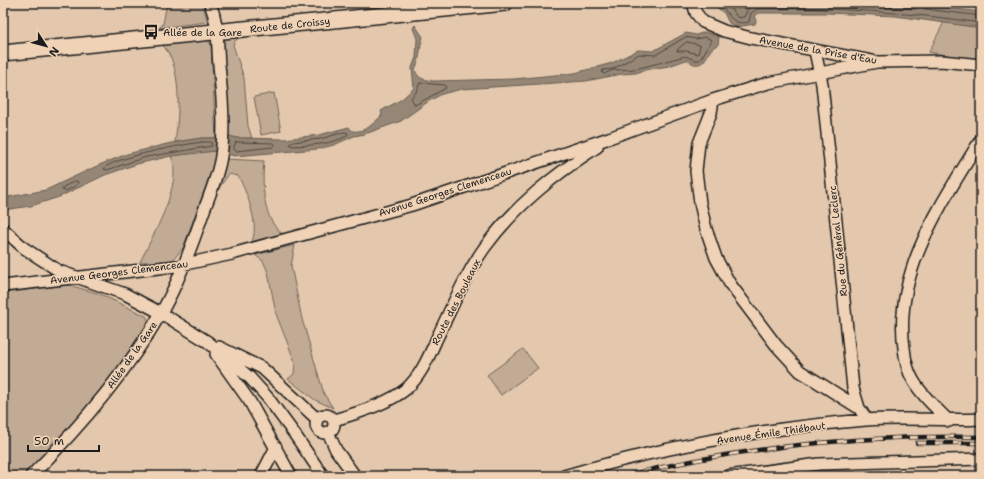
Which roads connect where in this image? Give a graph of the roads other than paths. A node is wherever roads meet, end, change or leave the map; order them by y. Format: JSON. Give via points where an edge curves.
{"nodes":[{"id":1,"x":210,"y":3,"type":"edge"},
{"id":2,"x":505,"y":3,"type":"edge"},
{"id":3,"x":693,"y":3,"type":"edge"},
{"id":4,"x":217,"y":32,"type":"junction"},
{"id":5,"x":815,"y":51,"type":"junction"},
{"id":6,"x":3,"y":53,"type":"edge"},
{"id":7,"x":833,"y":55,"type":"junction"},
{"id":8,"x":877,"y":62,"type":"junction"},
{"id":9,"x":981,"y":65,"type":"edge"},
{"id":10,"x":832,"y":70,"type":"junction"},
{"id":11,"x":820,"y":74,"type":"junction"},
{"id":12,"x":713,"y":100,"type":"junction"},
{"id":13,"x":609,"y":138,"type":"junction"},
{"id":14,"x":981,"y":139,"type":"edge"},
{"id":15,"x":546,"y":159,"type":"junction"},
{"id":16,"x":554,"y":176,"type":"junction"},
{"id":17,"x":3,"y":229,"type":"edge"},
{"id":18,"x":184,"y":265,"type":"junction"},
{"id":19,"x":71,"y":277,"type":"junction"},
{"id":20,"x":3,"y":286,"type":"edge"},
{"id":21,"x":161,"y":313,"type":"junction"},
{"id":22,"x":208,"y":342,"type":"junction"},
{"id":23,"x":262,"y":368,"type":"junction"},
{"id":24,"x":272,"y":377,"type":"junction"},
{"id":25,"x":253,"y":382,"type":"junction"},
{"id":26,"x":244,"y":394,"type":"junction"},
{"id":27,"x":859,"y":408,"type":"junction"},
{"id":28,"x":318,"y":419,"type":"junction"},
{"id":29,"x":981,"y":419,"type":"edge"},
{"id":30,"x":334,"y":420,"type":"junction"},
{"id":31,"x":867,"y":420,"type":"junction"},
{"id":32,"x":949,"y":421,"type":"junction"},
{"id":33,"x":328,"y":432,"type":"junction"},
{"id":34,"x":276,"y":447,"type":"junction"},
{"id":35,"x":981,"y":459,"type":"edge"},
{"id":36,"x":31,"y":476,"type":"edge"},
{"id":37,"x":261,"y":476,"type":"edge"},
{"id":38,"x":291,"y":476,"type":"edge"},
{"id":39,"x":323,"y":476,"type":"edge"},
{"id":40,"x":355,"y":476,"type":"edge"},
{"id":41,"x":564,"y":476,"type":"edge"},
{"id":42,"x":728,"y":476,"type":"edge"}],
"edges":[{"from":1,"to":4,"type":"street","name":"Allée de la Gare"},
{"from":2,"to":4,"type":"main road","name":"Route de Croissy"},
{"from":3,"to":5,"type":"street","name":"Avenue de la Prise d'Eau","via":[[700,18],[713,27],[750,38]]},
{"from":4,"to":6,"type":"main road","name":"Route de Croissy"},
{"from":4,"to":18,"type":"street","name":"Allée de la Gare","via":[[221,80],[221,156],[215,180]]},
{"from":5,"to":7,"type":"street","name":"Avenue de la Prise d'Eau"},
{"from":5,"to":11,"type":"street","name":"Rue du Général Leclerc"},
{"from":7,"to":8,"type":"street","name":"Avenue de la Prise d'Eau"},
{"from":7,"to":10,"type":"street"},
{"from":8,"to":9,"type":"street","name":"Avenue de la Prise d'Eau","via":[[941,61]]},
{"from":8,"to":10,"type":"street","name":"Avenue Georges Clemenceau"},
{"from":10,"to":11,"type":"street","name":"Avenue Georges Clemenceau"},
{"from":11,"to":12,"type":"street","name":"Avenue Georges Clemenceau","via":[[768,83]]},
{"from":11,"to":27,"type":"street","name":"Rue du Général Leclerc","via":[[853,388]]},
{"from":12,"to":13,"type":"street","name":"Avenue Georges Clemenceau"},
{"from":12,"to":27,"type":"street","via":[[699,143],[696,171],[700,203],[716,258],[730,284],[750,312],[795,366]]},
{"from":13,"to":15,"type":"street","name":"Avenue Georges Clemenceau"},
{"from":13,"to":16,"type":"street","name":"Route des Bouleaux"},
{"from":14,"to":32,"type":"street","via":[[941,207],[914,260],[903,300],[901,330],[906,363],[912,379],[922,394]]},
{"from":15,"to":16,"type":"street"},
{"from":15,"to":18,"type":"street","name":"Avenue Georges Clemenceau","via":[[412,205],[287,240]]},
{"from":16,"to":30,"type":"street","name":"Route des Bouleaux","via":[[514,213],[478,259],[426,362],[405,390],[390,399]]},
{"from":17,"to":19,"type":"street","via":[[45,263]]},
{"from":18,"to":19,"type":"street","name":"Avenue Georges Clemenceau"},
{"from":18,"to":21,"type":"street","name":"Allée de la Gare"},
{"from":19,"to":20,"type":"street","name":"Avenue Georges Clemenceau"},
{"from":19,"to":21,"type":"street","via":[[125,294]]},
{"from":21,"to":22,"type":"street"},
{"from":21,"to":36,"type":"street","name":"Allée de la Gare","via":[[128,363],[85,419]]},
{"from":22,"to":23,"type":"street"},
{"from":22,"to":25,"type":"street"},
{"from":22,"to":26,"type":"street"},
{"from":23,"to":24,"type":"street"},
{"from":23,"to":25,"type":"street"},
{"from":24,"to":25,"type":"street"},
{"from":24,"to":28,"type":"street"},
{"from":25,"to":26,"type":"street"},
{"from":25,"to":39,"type":"street","via":[[293,432]]},
{"from":26,"to":34,"type":"street"},
{"from":27,"to":31,"type":"street"},
{"from":28,"to":30,"type":"street","via":[[324,415]]},
{"from":28,"to":33,"type":"street","via":[[318,428],[322,432]]},
{"from":29,"to":32,"type":"street","name":"Avenue Émile Thiébaut"},
{"from":30,"to":33,"type":"street","via":[[334,426]]},
{"from":31,"to":32,"type":"street","name":"Avenue Émile Thiébaut"},
{"from":31,"to":41,"type":"street","name":"Avenue Émile Thiébaut","via":[[754,434],[676,448]]},
{"from":33,"to":40,"type":"street","via":[[336,450]]},
{"from":34,"to":37,"type":"street"},
{"from":34,"to":38,"type":"street"},
{"from":35,"to":42,"type":"street","via":[[819,464]]}]}
